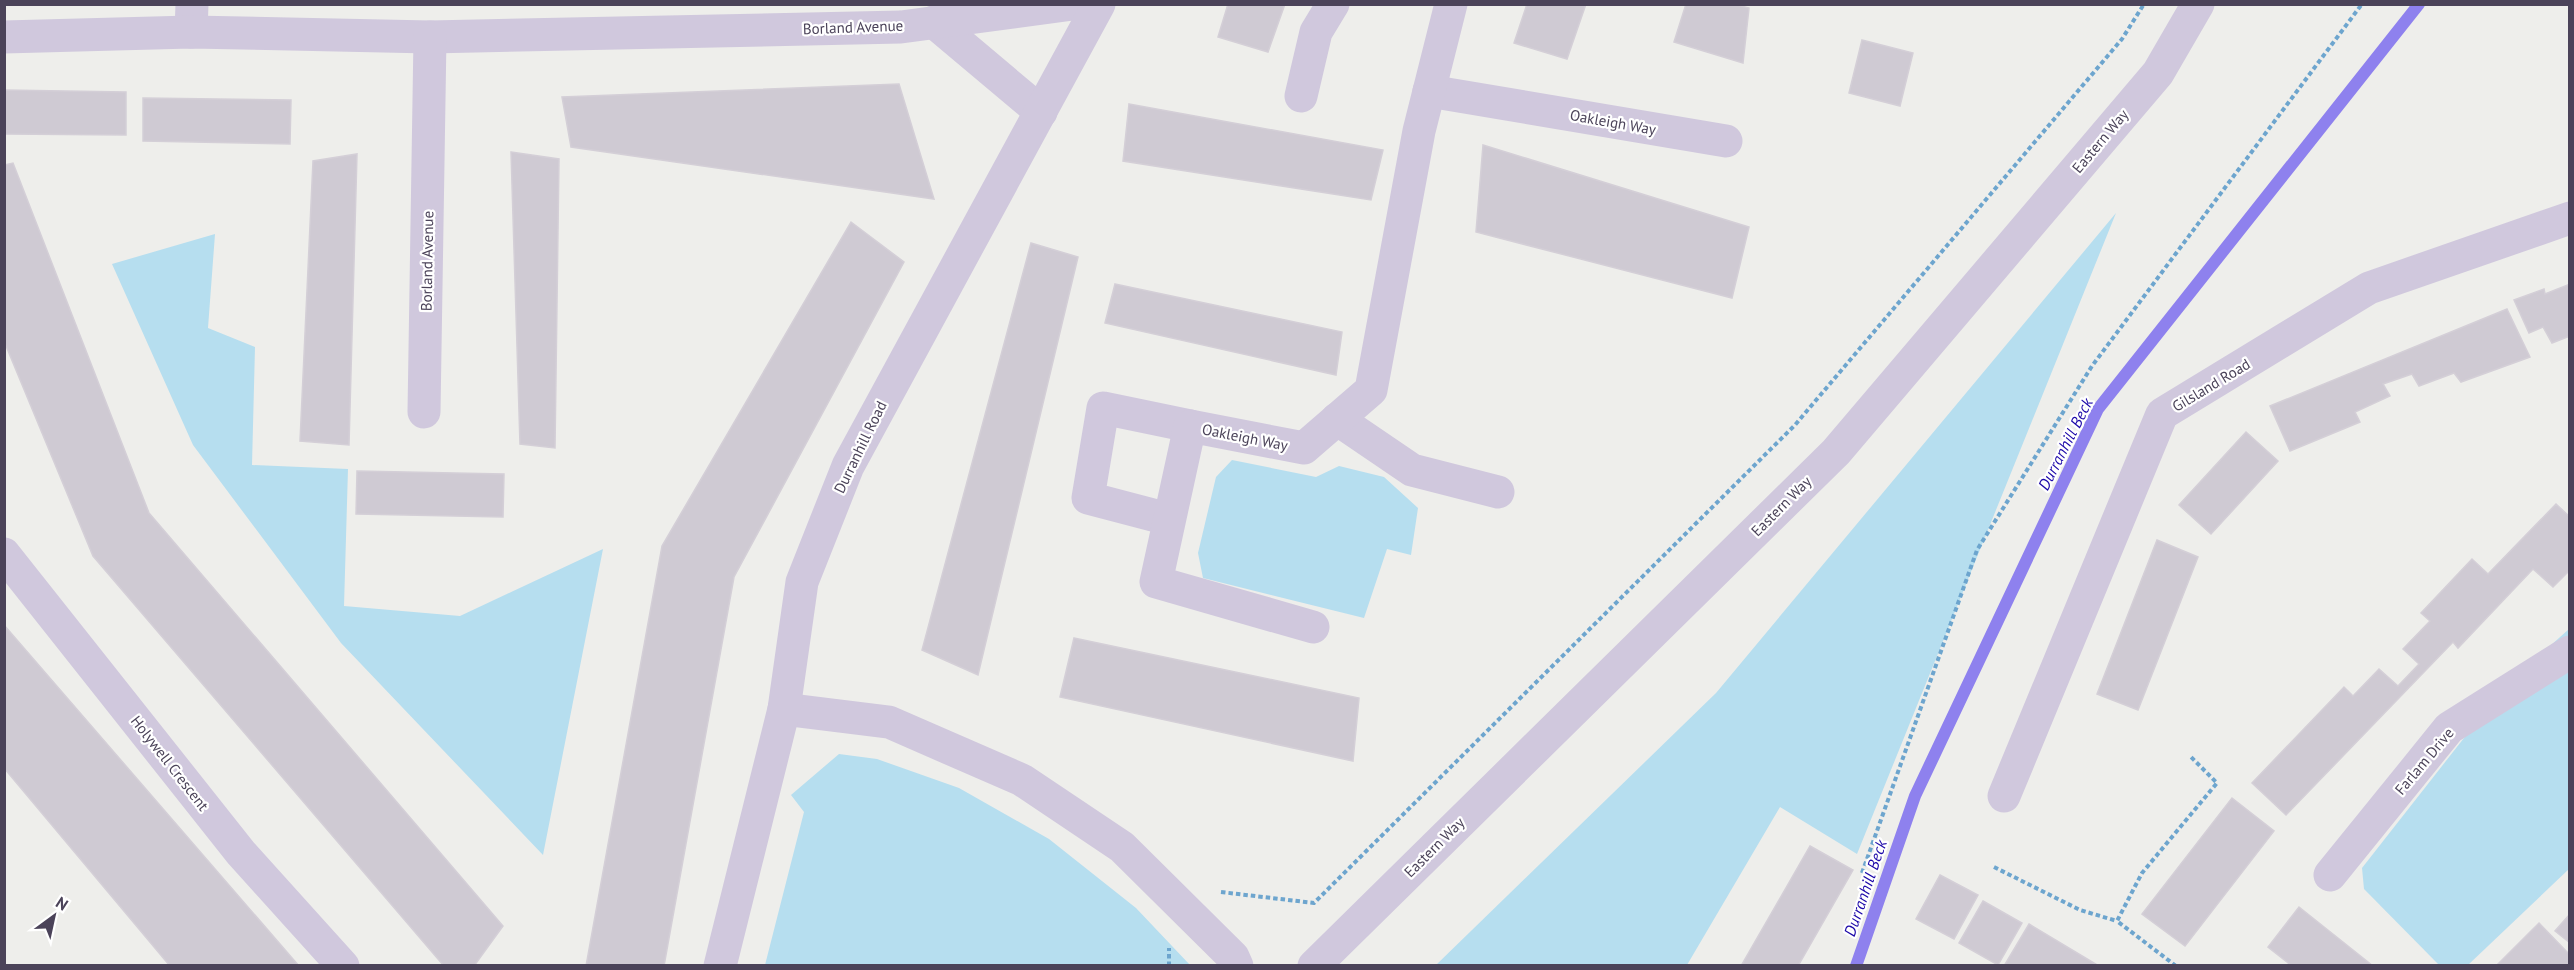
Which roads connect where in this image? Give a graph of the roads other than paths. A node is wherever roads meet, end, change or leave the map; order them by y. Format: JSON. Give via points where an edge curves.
{"nodes":[{"id":1,"x":1073,"y":4,"type":"edge"},
{"id":2,"x":1100,"y":4,"type":"edge"},
{"id":3,"x":1333,"y":4,"type":"edge"},
{"id":4,"x":1451,"y":4,"type":"edge"},
{"id":5,"x":2198,"y":4,"type":"edge"},
{"id":6,"x":191,"y":18,"type":"edge"},
{"id":7,"x":632,"y":19,"type":"edge"},
{"id":8,"x":934,"y":22,"type":"junction"},
{"id":9,"x":4,"y":37,"type":"edge"},
{"id":10,"x":430,"y":37,"type":"junction"},
{"id":11,"x":1429,"y":91,"type":"junction"},
{"id":12,"x":1301,"y":96,"type":"dead end"},
{"id":13,"x":1041,"y":112,"type":"junction"},
{"id":14,"x":1726,"y":141,"type":"dead end"},
{"id":15,"x":2570,"y":218,"type":"edge"},
{"id":16,"x":424,"y":412,"type":"dead end"},
{"id":17,"x":1337,"y":419,"type":"junction"},
{"id":18,"x":1190,"y":426,"type":"junction"},
{"id":19,"x":1498,"y":492,"type":"dead end"},
{"id":20,"x":1168,"y":519,"type":"junction"},
{"id":21,"x":4,"y":554,"type":"edge"},
{"id":22,"x":1313,"y":627,"type":"dead end"},
{"id":23,"x":2570,"y":652,"type":"edge"},
{"id":24,"x":784,"y":709,"type":"junction"},
{"id":25,"x":2004,"y":796,"type":"dead end"},
{"id":26,"x":2330,"y":874,"type":"dead end"},
{"id":27,"x":343,"y":966,"type":"edge"},
{"id":28,"x":720,"y":966,"type":"edge"},
{"id":29,"x":1237,"y":966,"type":"edge"},
{"id":30,"x":1314,"y":966,"type":"edge"}],
"edges":[{"from":1,"to":8,"type":"street","name":"Borland Avenue"},
{"from":2,"to":13,"type":"street","name":"Durranhill Road"},
{"from":3,"to":12,"type":"street","via":[[1317,32]]},
{"from":4,"to":11,"type":"street","name":"Oakleigh Way"},
{"from":5,"to":30,"type":"street","name":"Eastern Way","via":[[2158,73],[1836,452]]},
{"from":6,"to":9,"type":"street","name":"Borland Avenue"},
{"from":6,"to":10,"type":"street","name":"Borland Avenue"},
{"from":7,"to":8,"type":"street","name":"Borland Avenue","via":[[901,27]]},
{"from":7,"to":10,"type":"street","name":"Borland Avenue"},
{"from":8,"to":13,"type":"street"},
{"from":10,"to":16,"type":"street","name":"Borland Avenue"},
{"from":11,"to":14,"type":"street","name":"Oakleigh Way"},
{"from":11,"to":17,"type":"street","name":"Oakleigh Way","via":[[1371,390]]},
{"from":13,"to":24,"type":"street","name":"Durranhill Road","via":[[848,466],[802,582]]},
{"from":15,"to":25,"type":"street","name":"Gilsland Road","via":[[2369,288],[2162,414]]},
{"from":17,"to":18,"type":"street","name":"Oakleigh Way","via":[[1304,448]]},
{"from":17,"to":19,"type":"street","via":[[1412,470]]},
{"from":18,"to":20,"type":"street","name":"Oakleigh Way"},
{"from":18,"to":20,"type":"street","via":[[1103,408],[1088,498]]},
{"from":20,"to":22,"type":"street","name":"Oakleigh Way","via":[[1156,582]]},
{"from":21,"to":27,"type":"street","name":"Holywell Crescent","via":[[242,853]]},
{"from":23,"to":26,"type":"street","name":"Farlam Drive","via":[[2449,728]]},
{"from":24,"to":28,"type":"street","name":"Durranhill Road"},
{"from":24,"to":29,"type":"street","via":[[889,722],[1022,780],[1122,847],[1233,957]]}]}
